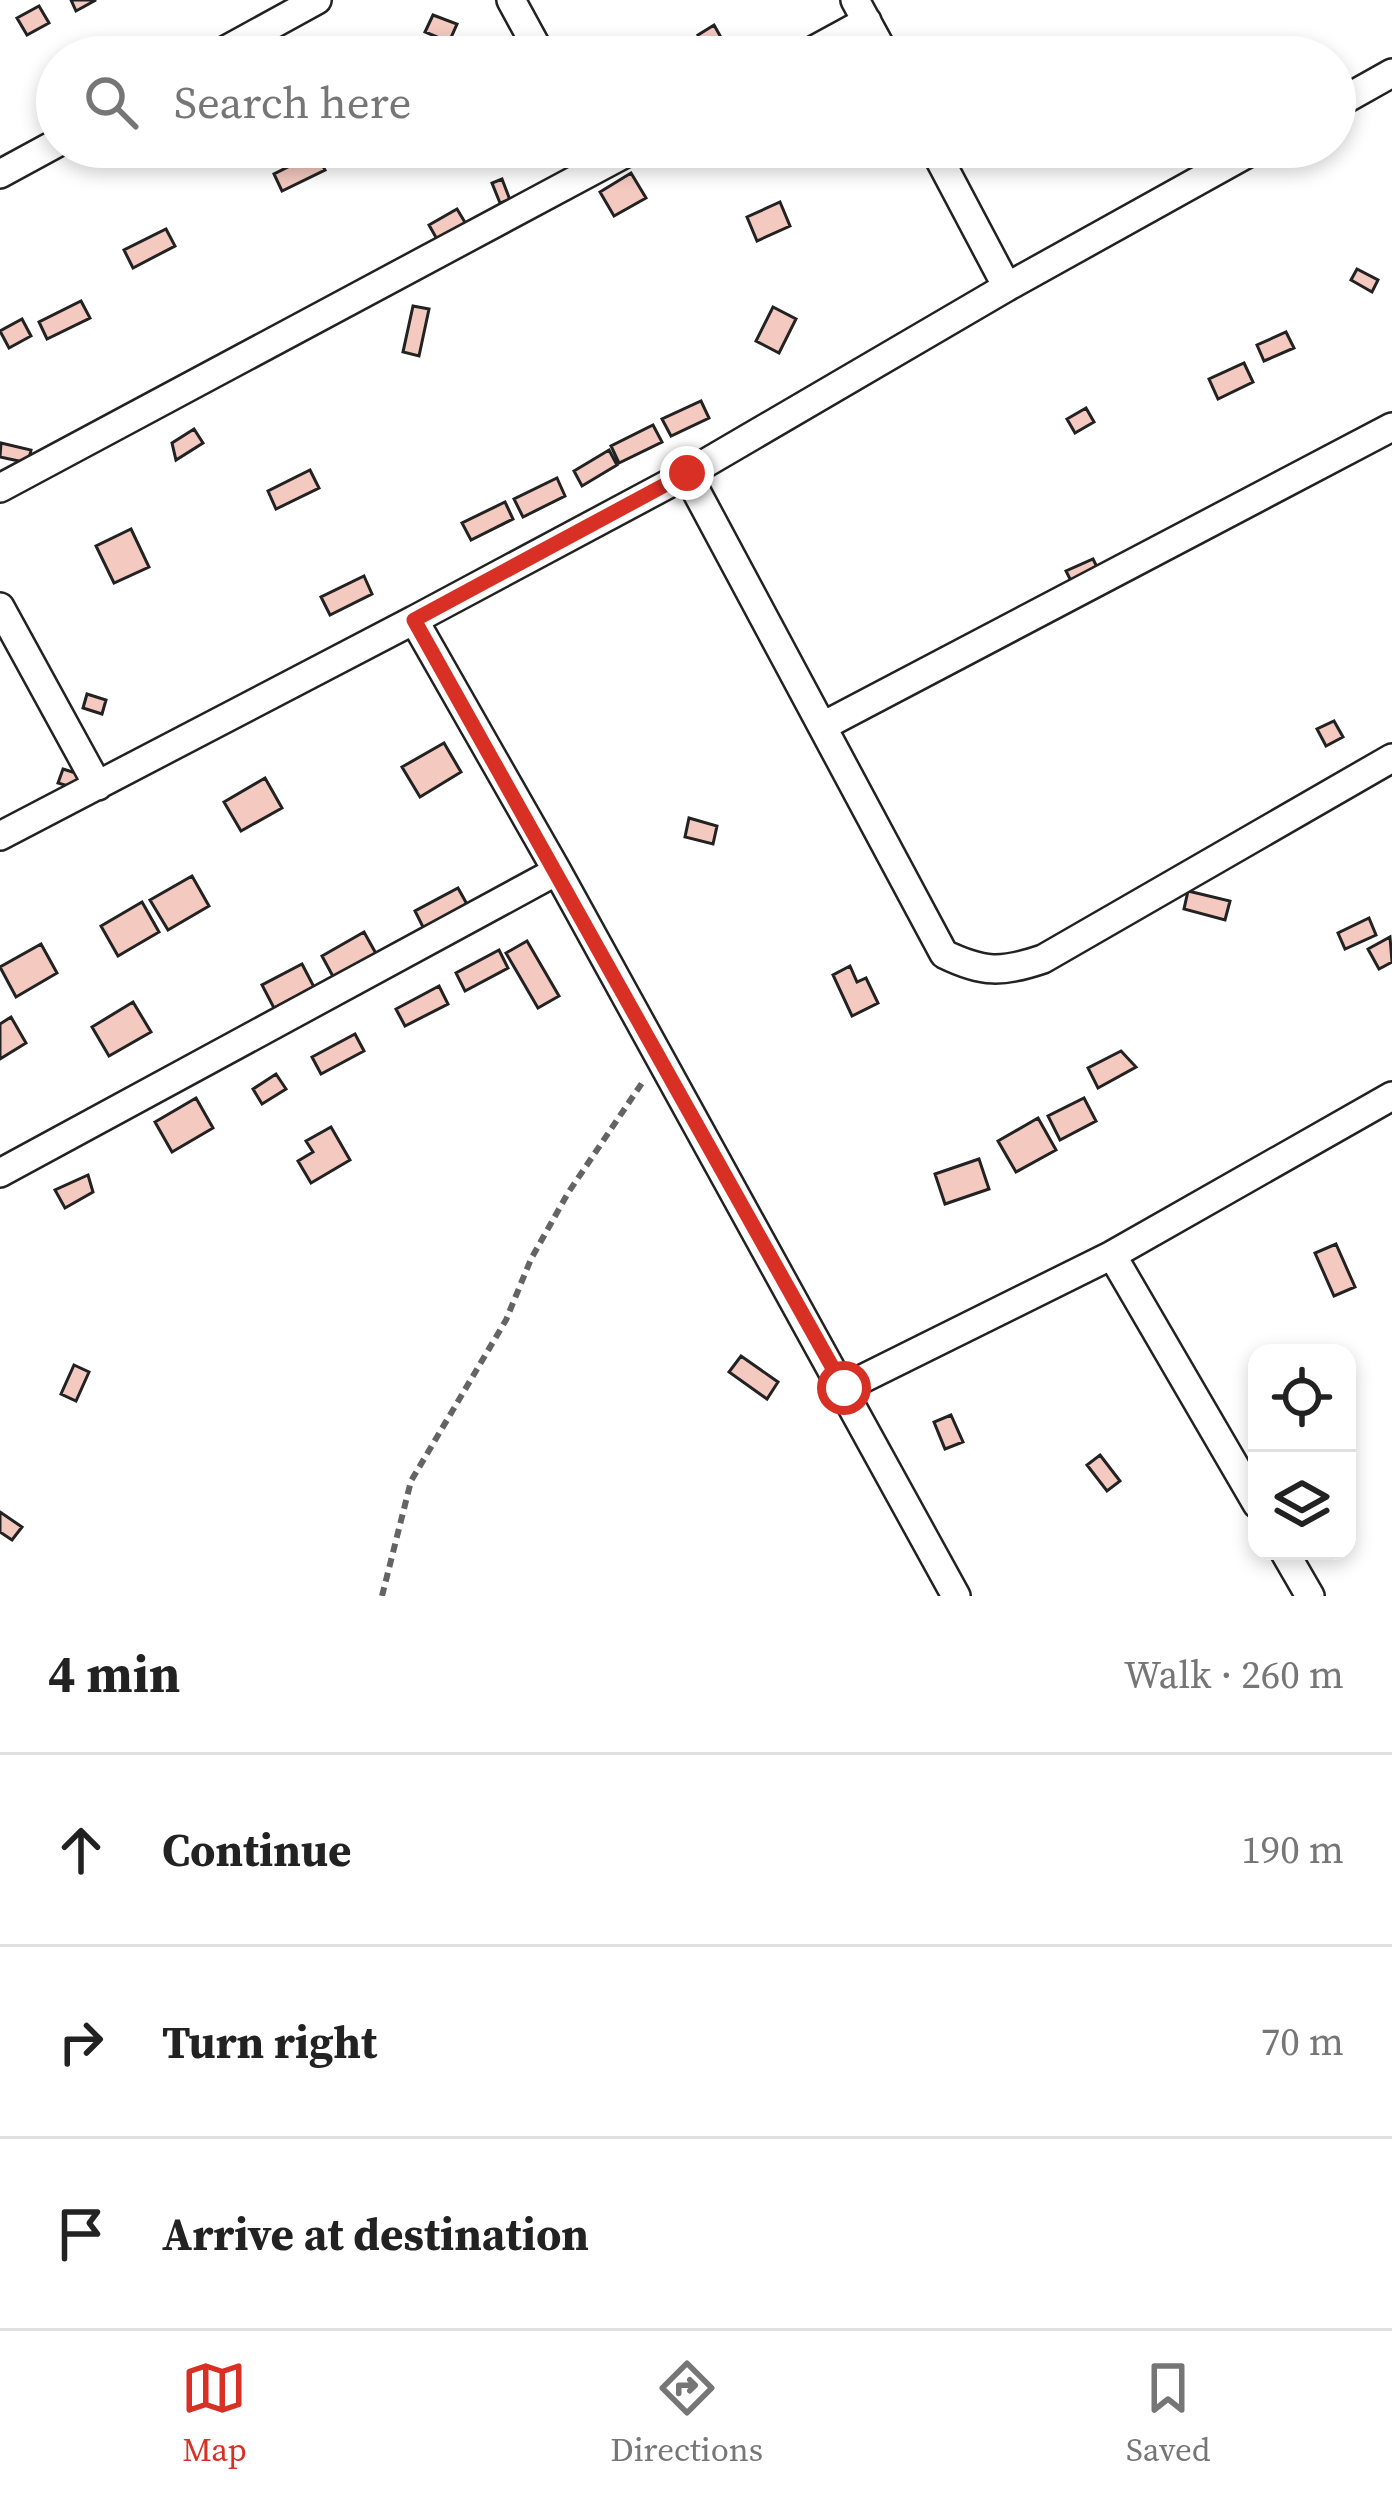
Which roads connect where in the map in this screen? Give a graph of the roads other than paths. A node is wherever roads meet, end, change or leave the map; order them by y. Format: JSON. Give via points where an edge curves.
{"nodes":[{"id":1,"x":317,"y":0,"type":"edge"},
{"id":2,"x":511,"y":0,"type":"edge"},
{"id":3,"x":861,"y":10,"type":"edge"},
{"id":4,"x":251,"y":36,"type":"edge"},
{"id":5,"x":531,"y":36,"type":"edge"},
{"id":6,"x":828,"y":36,"type":"edge"},
{"id":7,"x":1392,"y":73,"type":"edge"},
{"id":8,"x":1356,"y":93,"type":"edge"},
{"id":9,"x":36,"y":154,"type":"edge"},
{"id":10,"x":576,"y":168,"type":"edge"},
{"id":11,"x":944,"y":168,"type":"edge"},
{"id":12,"x":1221,"y":168,"type":"edge"},
{"id":13,"x":0,"y":174,"type":"edge"},
{"id":14,"x":1006,"y":286,"type":"junction"},
{"id":15,"x":1392,"y":427,"type":"edge"},
{"id":16,"x":687,"y":473,"type":"junction"},
{"id":17,"x":0,"y":488,"type":"edge"},
{"id":18,"x":0,"y":607,"type":"edge"},
{"id":19,"x":414,"y":620,"type":"junction"},
{"id":20,"x":825,"y":725,"type":"junction"},
{"id":21,"x":1392,"y":758,"type":"edge"},
{"id":22,"x":98,"y":786,"type":"junction"},
{"id":23,"x":0,"y":836,"type":"edge"},
{"id":24,"x":556,"y":871,"type":"junction"},
{"id":25,"x":1392,"y":1096,"type":"edge"},
{"id":26,"x":0,"y":1173,"type":"edge"},
{"id":27,"x":1112,"y":1255,"type":"junction"},
{"id":28,"x":844,"y":1388,"type":"junction"},
{"id":29,"x":1248,"y":1489,"type":"edge"},
{"id":30,"x":1289,"y":1560,"type":"edge"},
{"id":31,"x":956,"y":1596,"type":"edge"},
{"id":32,"x":1310,"y":1596,"type":"edge"}],
"edges":[{"from":1,"to":4,"type":"street"},
{"from":2,"to":5,"type":"street"},
{"from":3,"to":6,"type":"street"},
{"from":7,"to":8,"type":"street"},
{"from":9,"to":13,"type":"street"},
{"from":10,"to":17,"type":"street"},
{"from":11,"to":14,"type":"street"},
{"from":12,"to":14,"type":"street"},
{"from":14,"to":16,"type":"street"},
{"from":15,"to":20,"type":"street"},
{"from":16,"to":19,"type":"street"},
{"from":16,"to":20,"type":"street"},
{"from":18,"to":22,"type":"street"},
{"from":19,"to":22,"type":"street"},
{"from":19,"to":24,"type":"street"},
{"from":20,"to":21,"type":"street","via":[[944,954],[992,970],[1043,959]]},
{"from":22,"to":23,"type":"street"},
{"from":24,"to":26,"type":"street"},
{"from":24,"to":28,"type":"street"},
{"from":25,"to":27,"type":"street"},
{"from":27,"to":28,"type":"street"},
{"from":27,"to":29,"type":"street"},
{"from":28,"to":31,"type":"street"},
{"from":30,"to":32,"type":"street"}]}
